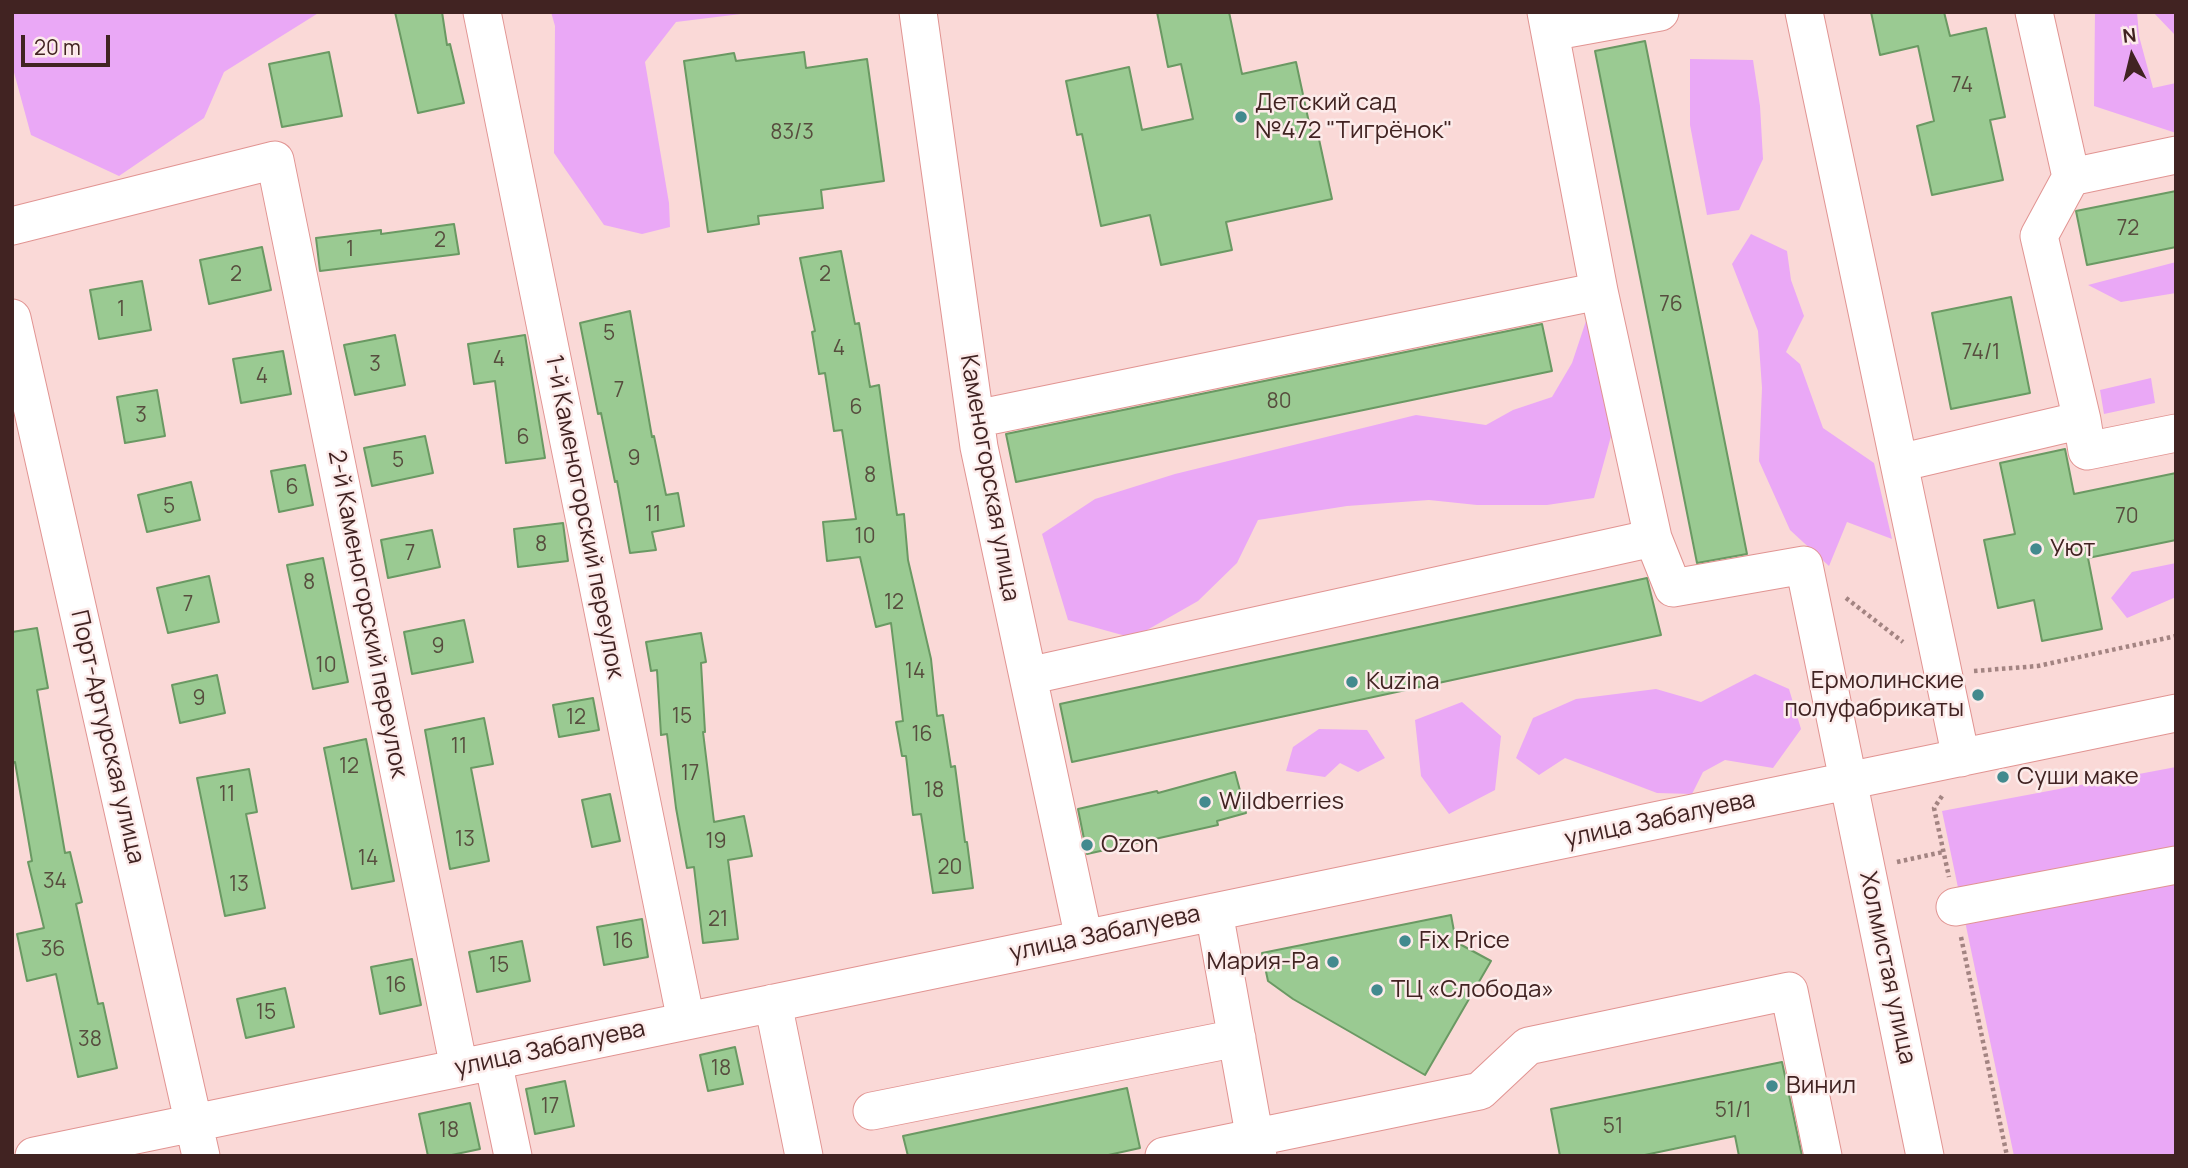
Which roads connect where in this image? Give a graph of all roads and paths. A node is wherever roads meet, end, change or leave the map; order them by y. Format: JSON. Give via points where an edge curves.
{"nodes":[{"id":1,"x":482,"y":12,"type":"edge"},
{"id":2,"x":918,"y":12,"type":"edge"},
{"id":3,"x":1660,"y":12,"type":"edge"},
{"id":4,"x":1804,"y":12,"type":"edge"},
{"id":5,"x":2034,"y":12,"type":"edge"},
{"id":6,"x":1548,"y":22,"type":"edge"},
{"id":7,"x":2176,"y":155,"type":"edge"},
{"id":8,"x":2071,"y":177,"type":"junction"},
{"id":9,"x":12,"y":226,"type":"edge"},
{"id":10,"x":1599,"y":290,"type":"junction"},
{"id":11,"x":12,"y":318,"type":"edge"},
{"id":12,"x":975,"y":418,"type":"junction"},
{"id":13,"x":2082,"y":419,"type":"junction"},
{"id":14,"x":2176,"y":433,"type":"edge"},
{"id":15,"x":1899,"y":463,"type":"junction"},
{"id":16,"x":1653,"y":538,"type":"junction"},
{"id":17,"x":1804,"y":565,"type":"junction"},
{"id":18,"x":2176,"y":636,"type":"edge"},
{"id":19,"x":1943,"y":673,"type":"junction"},
{"id":20,"x":1028,"y":676,"type":"junction"},
{"id":21,"x":2176,"y":713,"type":"edge"},
{"id":22,"x":1961,"y":758,"type":"junction"},
{"id":23,"x":1848,"y":781,"type":"junction"},
{"id":24,"x":1934,"y":808,"type":"dead end"},
{"id":25,"x":1943,"y":852,"type":"junction"},
{"id":26,"x":1896,"y":862,"type":"dead end"},
{"id":27,"x":2176,"y":865,"type":"edge"},
{"id":28,"x":1955,"y":907,"type":"junction"},
{"id":29,"x":1214,"y":912,"type":"junction"},
{"id":30,"x":1084,"y":939,"type":"junction"},
{"id":31,"x":774,"y":1003,"type":"junction"},
{"id":32,"x":686,"y":1021,"type":"junction"},
{"id":33,"x":1237,"y":1038,"type":"junction"},
{"id":34,"x":476,"y":1064,"type":"junction"},
{"id":35,"x":873,"y":1111,"type":"dead end"},
{"id":36,"x":197,"y":1139,"type":"edge"},
{"id":37,"x":1256,"y":1146,"type":"edge"},
{"id":38,"x":34,"y":1156,"type":"edge"},
{"id":39,"x":513,"y":1156,"type":"edge"},
{"id":40,"x":804,"y":1156,"type":"edge"},
{"id":41,"x":1164,"y":1156,"type":"edge"},
{"id":42,"x":1823,"y":1156,"type":"edge"},
{"id":43,"x":1925,"y":1156,"type":"edge"},
{"id":44,"x":2007,"y":1156,"type":"edge"}],
"edges":[{"from":1,"to":32,"type":"street","name":"1-й Каменогорский переулок"},
{"from":2,"to":12,"type":"street","name":"Каменогорская улица"},
{"from":3,"to":6,"type":"street"},
{"from":4,"to":15,"type":"street"},
{"from":5,"to":8,"type":"street"},
{"from":6,"to":10,"type":"street"},
{"from":7,"to":8,"type":"street"},
{"from":8,"to":13,"type":"street","via":[[2039,236]]},
{"from":9,"to":34,"type":"street","name":"2-й Каменогорский переулок","via":[[275,160]]},
{"from":10,"to":12,"type":"street"},
{"from":10,"to":16,"type":"street"},
{"from":11,"to":36,"type":"street","name":"Порт-Артурская улица"},
{"from":12,"to":20,"type":"street","name":"Каменогорская улица"},
{"from":13,"to":14,"type":"street","via":[[2087,451]]},
{"from":13,"to":15,"type":"street"},
{"from":15,"to":19,"type":"street"},
{"from":16,"to":17,"type":"street","via":[[1672,588]]},
{"from":16,"to":20,"type":"street"},
{"from":17,"to":19,"type":"path"},
{"from":17,"to":23,"type":"street","name":"Холмистая улица"},
{"from":18,"to":19,"type":"path","via":[[2038,666]]},
{"from":19,"to":22,"type":"street"},
{"from":20,"to":30,"type":"street","name":"Каменогорская улица"},
{"from":21,"to":22,"type":"street","name":"улица Забалуева"},
{"from":22,"to":23,"type":"street","name":"улица Забалуева"},
{"from":23,"to":29,"type":"street","name":"улица Забалуева"},
{"from":23,"to":43,"type":"street","name":"Холмистая улица"},
{"from":24,"to":25,"type":"path"},
{"from":25,"to":26,"type":"path"},
{"from":25,"to":28,"type":"path"},
{"from":27,"to":28,"type":"street"},
{"from":28,"to":44,"type":"path"},
{"from":29,"to":30,"type":"street","name":"улица Забалуева"},
{"from":29,"to":33,"type":"street"},
{"from":30,"to":31,"type":"street","name":"улица Забалуева"},
{"from":31,"to":32,"type":"street","name":"улица Забалуева"},
{"from":31,"to":40,"type":"street"},
{"from":32,"to":34,"type":"street","name":"улица Забалуева"},
{"from":33,"to":35,"type":"street"},
{"from":33,"to":37,"type":"street"},
{"from":34,"to":36,"type":"street","name":"улица Забалуева"},
{"from":34,"to":39,"type":"street","name":"2-й Каменогорский переулок"},
{"from":36,"to":38,"type":"street","name":"улица Забалуева"},
{"from":37,"to":41,"type":"street"},
{"from":37,"to":42,"type":"street","via":[[1480,1091],[1528,1046],[1789,991]]}]}
